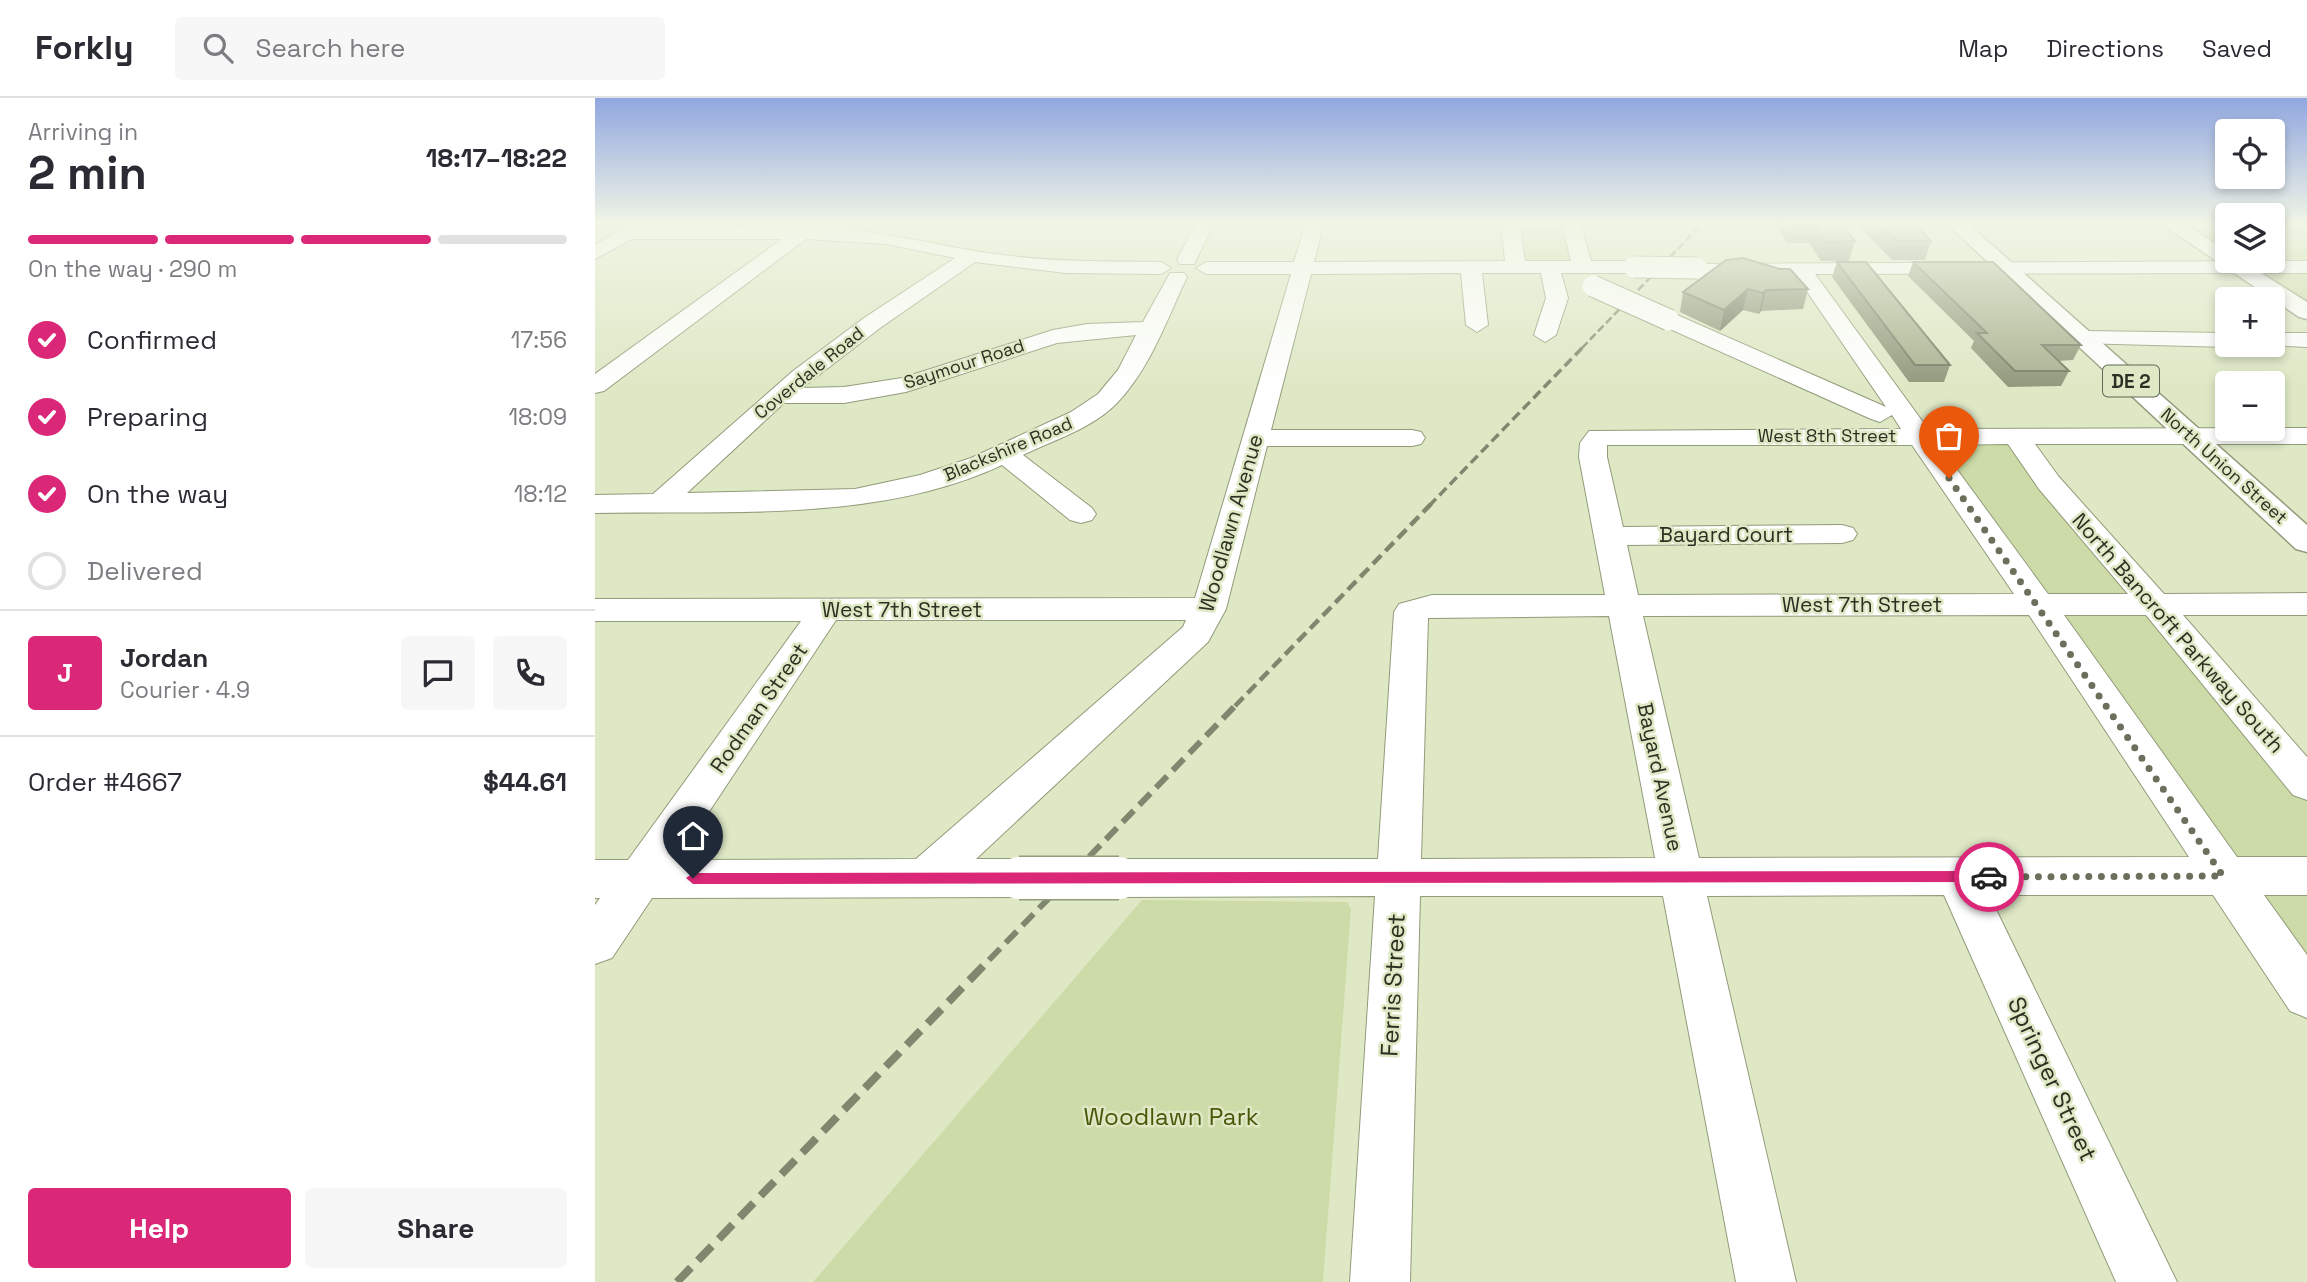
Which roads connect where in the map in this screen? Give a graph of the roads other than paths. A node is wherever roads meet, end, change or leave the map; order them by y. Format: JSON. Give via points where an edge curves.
{"nodes":[{"id":1,"x":743,"y":277,"type":"edge"},
{"id":2,"x":939,"y":277,"type":"edge"},
{"id":3,"x":1178,"y":277,"type":"edge"},
{"id":4,"x":1300,"y":277,"type":"edge"},
{"id":5,"x":1472,"y":277,"type":"edge"},
{"id":6,"x":1552,"y":277,"type":"edge"},
{"id":7,"x":1588,"y":277,"type":"edge"},
{"id":8,"x":1808,"y":277,"type":"edge"},
{"id":9,"x":2016,"y":277,"type":"edge"},
{"id":10,"x":2253,"y":277,"type":"edge"},
{"id":11,"x":2307,"y":312,"type":"edge"},
{"id":12,"x":1477,"y":325,"type":"dead end"},
{"id":13,"x":1151,"y":328,"type":"junction"},
{"id":14,"x":1545,"y":335,"type":"dead end"},
{"id":15,"x":2085,"y":338,"type":"junction"},
{"id":16,"x":2215,"y":340,"type":"edge"},
{"id":17,"x":2285,"y":340,"type":"edge"},
{"id":18,"x":2307,"y":340,"type":"edge"},
{"id":19,"x":595,"y":386,"type":"edge"},
{"id":20,"x":777,"y":396,"type":"junction"},
{"id":21,"x":1880,"y":414,"type":"dead end"},
{"id":22,"x":1934,"y":436,"type":"junction"},
{"id":23,"x":2015,"y":436,"type":"junction"},
{"id":24,"x":2190,"y":436,"type":"junction"},
{"id":25,"x":2307,"y":436,"type":"edge"},
{"id":26,"x":1598,"y":437,"type":"joint"},
{"id":27,"x":1256,"y":438,"type":"junction"},
{"id":28,"x":1412,"y":438,"type":"dead end"},
{"id":29,"x":1005,"y":454,"type":"junction"},
{"id":30,"x":2049,"y":483,"type":"junction"},
{"id":31,"x":660,"y":503,"type":"junction"},
{"id":32,"x":595,"y":504,"type":"edge"},
{"id":33,"x":1081,"y":514,"type":"dead end"},
{"id":34,"x":1842,"y":534,"type":"dead end"},
{"id":35,"x":1610,"y":536,"type":"junction"},
{"id":36,"x":2307,"y":542,"type":"edge"},
{"id":37,"x":2307,"y":604,"type":"edge"},
{"id":38,"x":1624,"y":605,"type":"junction"},
{"id":39,"x":2039,"y":605,"type":"junction"},
{"id":40,"x":2156,"y":605,"type":"junction"},
{"id":41,"x":1417,"y":608,"type":"joint"},
{"id":42,"x":1209,"y":609,"type":"junction"},
{"id":43,"x":595,"y":610,"type":"edge"},
{"id":44,"x":826,"y":610,"type":"junction"},
{"id":45,"x":2307,"y":784,"type":"edge"},
{"id":46,"x":2223,"y":876,"type":"junction"},
{"id":47,"x":2307,"y":876,"type":"edge"},
{"id":48,"x":1681,"y":877,"type":"junction"},
{"id":49,"x":1958,"y":877,"type":"junction"},
{"id":50,"x":926,"y":878,"type":"junction"},
{"id":51,"x":1398,"y":878,"type":"junction"},
{"id":52,"x":595,"y":879,"type":"edge"},
{"id":53,"x":641,"y":879,"type":"junction"},
{"id":54,"x":595,"y":943,"type":"edge"},
{"id":55,"x":2307,"y":995,"type":"edge"},
{"id":56,"x":1380,"y":1282,"type":"edge"},
{"id":57,"x":1766,"y":1282,"type":"edge"},
{"id":58,"x":2147,"y":1282,"type":"edge"}],
"edges":[{"from":1,"to":19,"type":"street"},
{"from":2,"to":20,"type":"street","name":"Coverdale Road"},
{"from":3,"to":13,"type":"street","name":"Blackshire Road"},
{"from":4,"to":27,"type":"street","name":"Woodlawn Avenue"},
{"from":5,"to":12,"type":"street"},
{"from":6,"to":14,"type":"street","via":[[1557,298]]},
{"from":7,"to":21,"type":"street","bridge":true,"via":[[1669,320]]},
{"from":8,"to":22,"type":"street"},
{"from":9,"to":15,"type":"main road","name":"North Union Street","number":"DE 2"},
{"from":10,"to":11,"type":"main road"},
{"from":13,"to":20,"type":"street","name":"Saymour Road","via":[[1053,337],[907,385],[844,395]]},
{"from":13,"to":29,"type":"street","name":"Blackshire Road","via":[[1129,372],[1107,399],[1080,418]]},
{"from":15,"to":16,"type":"street"},
{"from":15,"to":24,"type":"main road","name":"North Union Street","number":"DE 2"},
{"from":17,"to":18,"type":"street"},
{"from":20,"to":31,"type":"street","name":"Coverdale Road"},
{"from":22,"to":23,"type":"street","name":"West 8th Street"},
{"from":22,"to":26,"type":"street","name":"West 8th Street"},
{"from":22,"to":30,"type":"street","name":"North Bancroft Parkway South"},
{"from":22,"to":39,"type":"street"},
{"from":23,"to":24,"type":"street","name":"West 8th Street"},
{"from":23,"to":30,"type":"street","name":"North Bancroft Parkway South"},
{"from":24,"to":25,"type":"street","name":"West 8th Street"},
{"from":24,"to":36,"type":"main road","name":"North Union Street","number":"DE 2"},
{"from":26,"to":35,"type":"street","name":"Bayard Avenue","via":[[1593,457]]},
{"from":27,"to":28,"type":"street"},
{"from":27,"to":42,"type":"street","name":"Woodlawn Avenue"},
{"from":29,"to":31,"type":"street","name":"Blackshire Road","via":[[927,482],[855,498]]},
{"from":29,"to":33,"type":"street"},
{"from":30,"to":40,"type":"street","name":"North Bancroft Parkway South"},
{"from":31,"to":32,"type":"street","name":"Blackshire Road"},
{"from":34,"to":35,"type":"street","name":"Bayard Court"},
{"from":35,"to":38,"type":"street","name":"Bayard Avenue"},
{"from":37,"to":40,"type":"street","name":"West 7th Street"},
{"from":38,"to":39,"type":"street","name":"West 7th Street"},
{"from":38,"to":41,"type":"street","name":"West 7th Street"},
{"from":38,"to":48,"type":"street","name":"Bayard Avenue"},
{"from":39,"to":40,"type":"street","name":"West 7th Street"},
{"from":39,"to":46,"type":"street"},
{"from":40,"to":45,"type":"street","name":"North Bancroft Parkway South"},
{"from":41,"to":51,"type":"street","name":"Ferris Street","via":[[1409,616]]},
{"from":42,"to":44,"type":"street","name":"West 7th Street"},
{"from":42,"to":50,"type":"street","name":"Woodlawn Avenue","via":[[1196,634]]},
{"from":43,"to":44,"type":"street","name":"West 7th Street"},
{"from":44,"to":53,"type":"street","name":"Rodman Street"},
{"from":46,"to":47,"type":"street"},
{"from":46,"to":49,"type":"street"},
{"from":46,"to":55,"type":"street"},
{"from":48,"to":49,"type":"street"},
{"from":48,"to":51,"type":"street"},
{"from":48,"to":57,"type":"street","name":"Bayard Avenue"},
{"from":49,"to":58,"type":"street","name":"Springer Street"},
{"from":50,"to":51,"type":"street","bridge":true},
{"from":50,"to":53,"type":"street"},
{"from":51,"to":56,"type":"street","name":"Ferris Street"},
{"from":52,"to":53,"type":"street"},
{"from":53,"to":54,"type":"street","name":"Rodman Street"}]}
